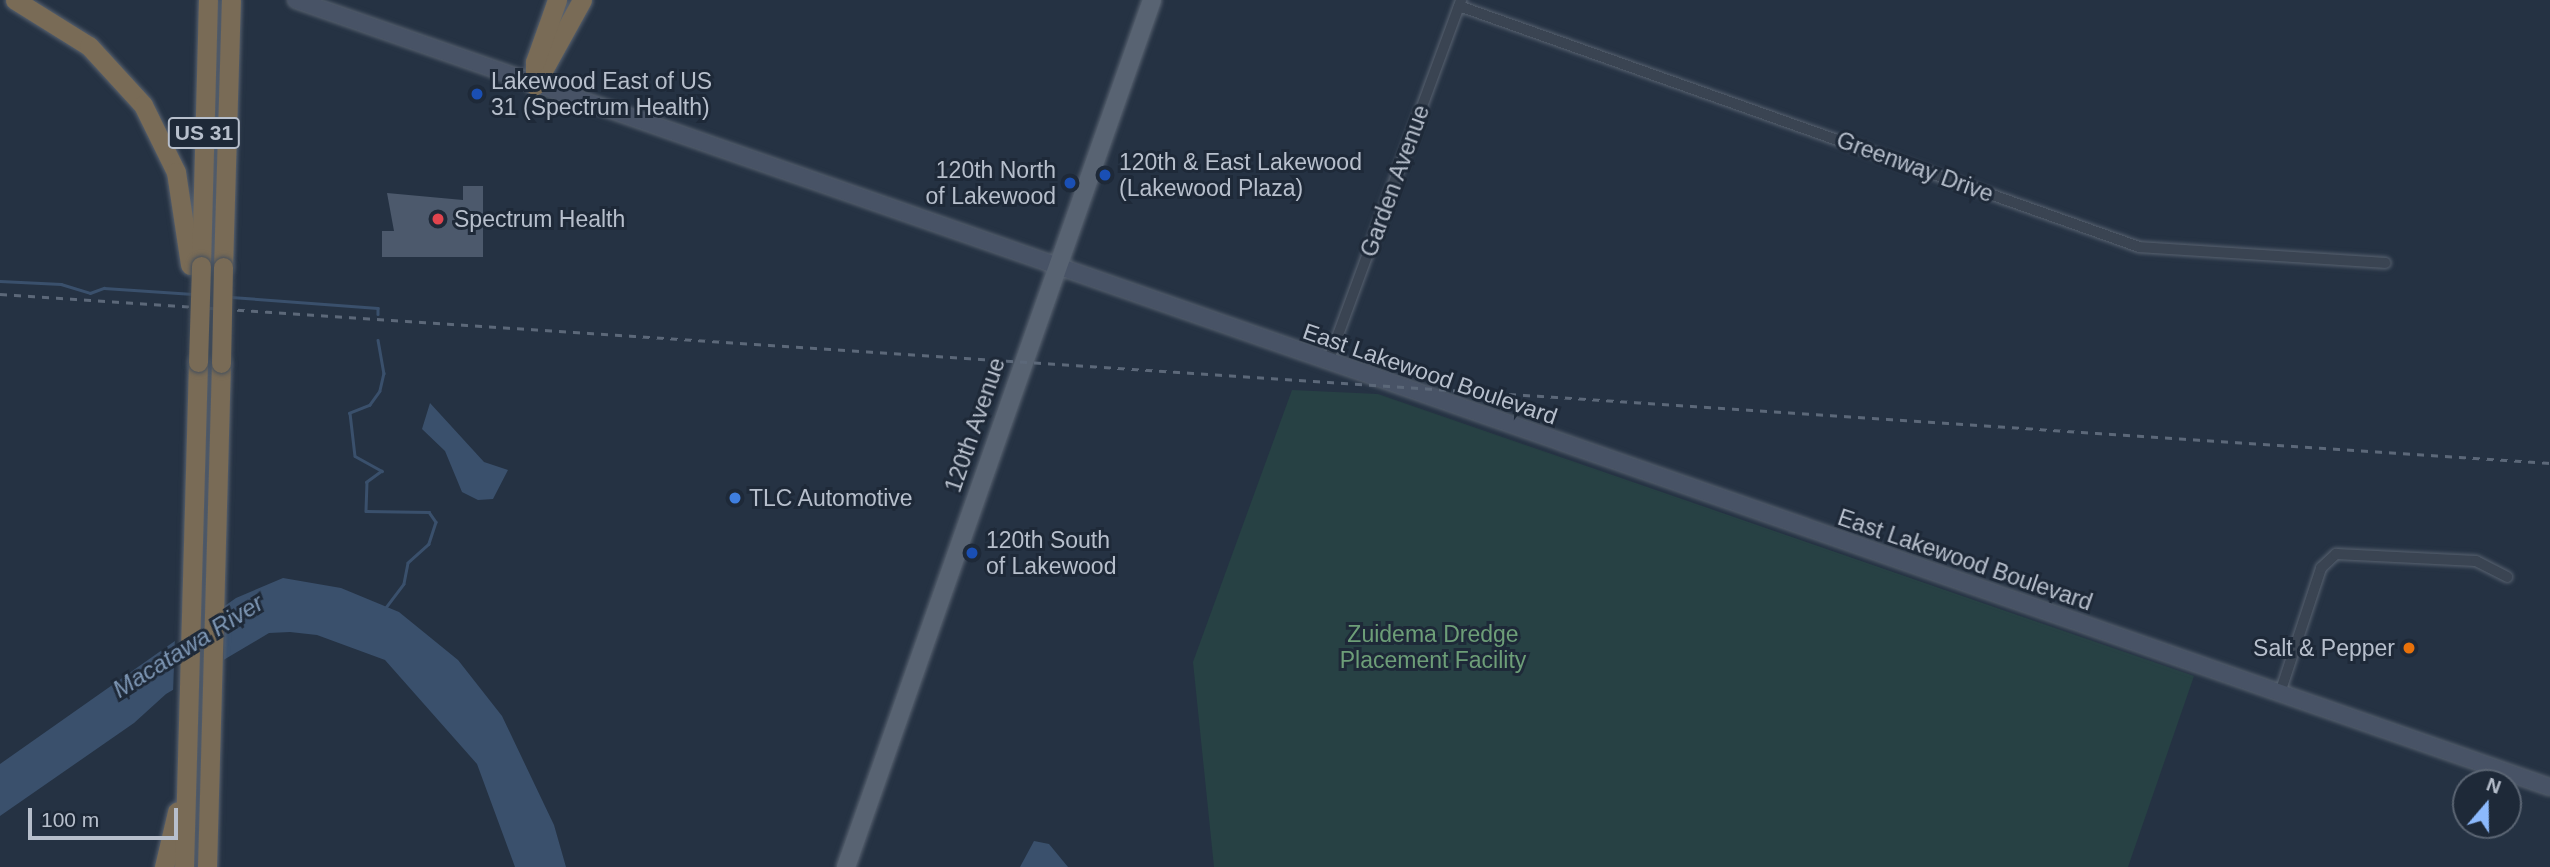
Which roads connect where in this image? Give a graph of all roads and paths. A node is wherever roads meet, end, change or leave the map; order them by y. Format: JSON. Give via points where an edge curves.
{"nodes":[{"id":1,"x":15,"y":0,"type":"edge"},
{"id":2,"x":208,"y":0,"type":"edge"},
{"id":3,"x":296,"y":0,"type":"edge"},
{"id":4,"x":557,"y":0,"type":"edge"},
{"id":5,"x":582,"y":0,"type":"edge"},
{"id":6,"x":1152,"y":0,"type":"edge"},
{"id":7,"x":231,"y":1,"type":"edge"},
{"id":8,"x":1460,"y":3,"type":"edge"},
{"id":9,"x":535,"y":85,"type":"junction"},
{"id":10,"x":2385,"y":263,"type":"dead end"},
{"id":11,"x":196,"y":265,"type":"junction"},
{"id":12,"x":1056,"y":269,"type":"junction"},
{"id":13,"x":1328,"y":362,"type":"junction"},
{"id":14,"x":2507,"y":577,"type":"dead end"},
{"id":15,"x":2280,"y":693,"type":"junction"},
{"id":16,"x":187,"y":773,"type":"junction"},
{"id":17,"x":2550,"y":787,"type":"edge"},
{"id":18,"x":164,"y":867,"type":"edge"},
{"id":19,"x":184,"y":867,"type":"edge"},
{"id":20,"x":207,"y":867,"type":"edge"},
{"id":21,"x":846,"y":867,"type":"edge"}],
"edges":[{"from":1,"to":11,"type":"highway","via":[[89,46],[147,111],[176,172]]},
{"from":2,"to":11,"type":"highway","number":"US 31"},
{"from":3,"to":9,"type":"main road","name":"East Lakewood Boulevard"},
{"from":4,"to":9,"type":"highway","via":[[536,62]]},
{"from":5,"to":9,"type":"highway"},
{"from":6,"to":12,"type":"main road","name":"120th Avenue"},
{"from":7,"to":20,"type":"highway","number":"US 31","bridge":true},
{"from":8,"to":10,"type":"street","name":"Greenway Drive","via":[[2139,247]]},
{"from":8,"to":13,"type":"street","name":"Garden Avenue"},
{"from":9,"to":12,"type":"main road","name":"East Lakewood Boulevard"},
{"from":11,"to":16,"type":"highway","number":"US 31","bridge":true,"via":[[199,342]]},
{"from":12,"to":13,"type":"main road","name":"East Lakewood Boulevard"},
{"from":12,"to":21,"type":"main road","name":"120th Avenue"},
{"from":13,"to":15,"type":"main road","name":"East Lakewood Boulevard"},
{"from":14,"to":15,"type":"street","via":[[2476,561],[2336,554],[2321,568]]},
{"from":15,"to":17,"type":"main road","name":"East Lakewood Boulevard"},
{"from":16,"to":18,"type":"highway"},
{"from":16,"to":19,"type":"highway","number":"US 31"}]}
